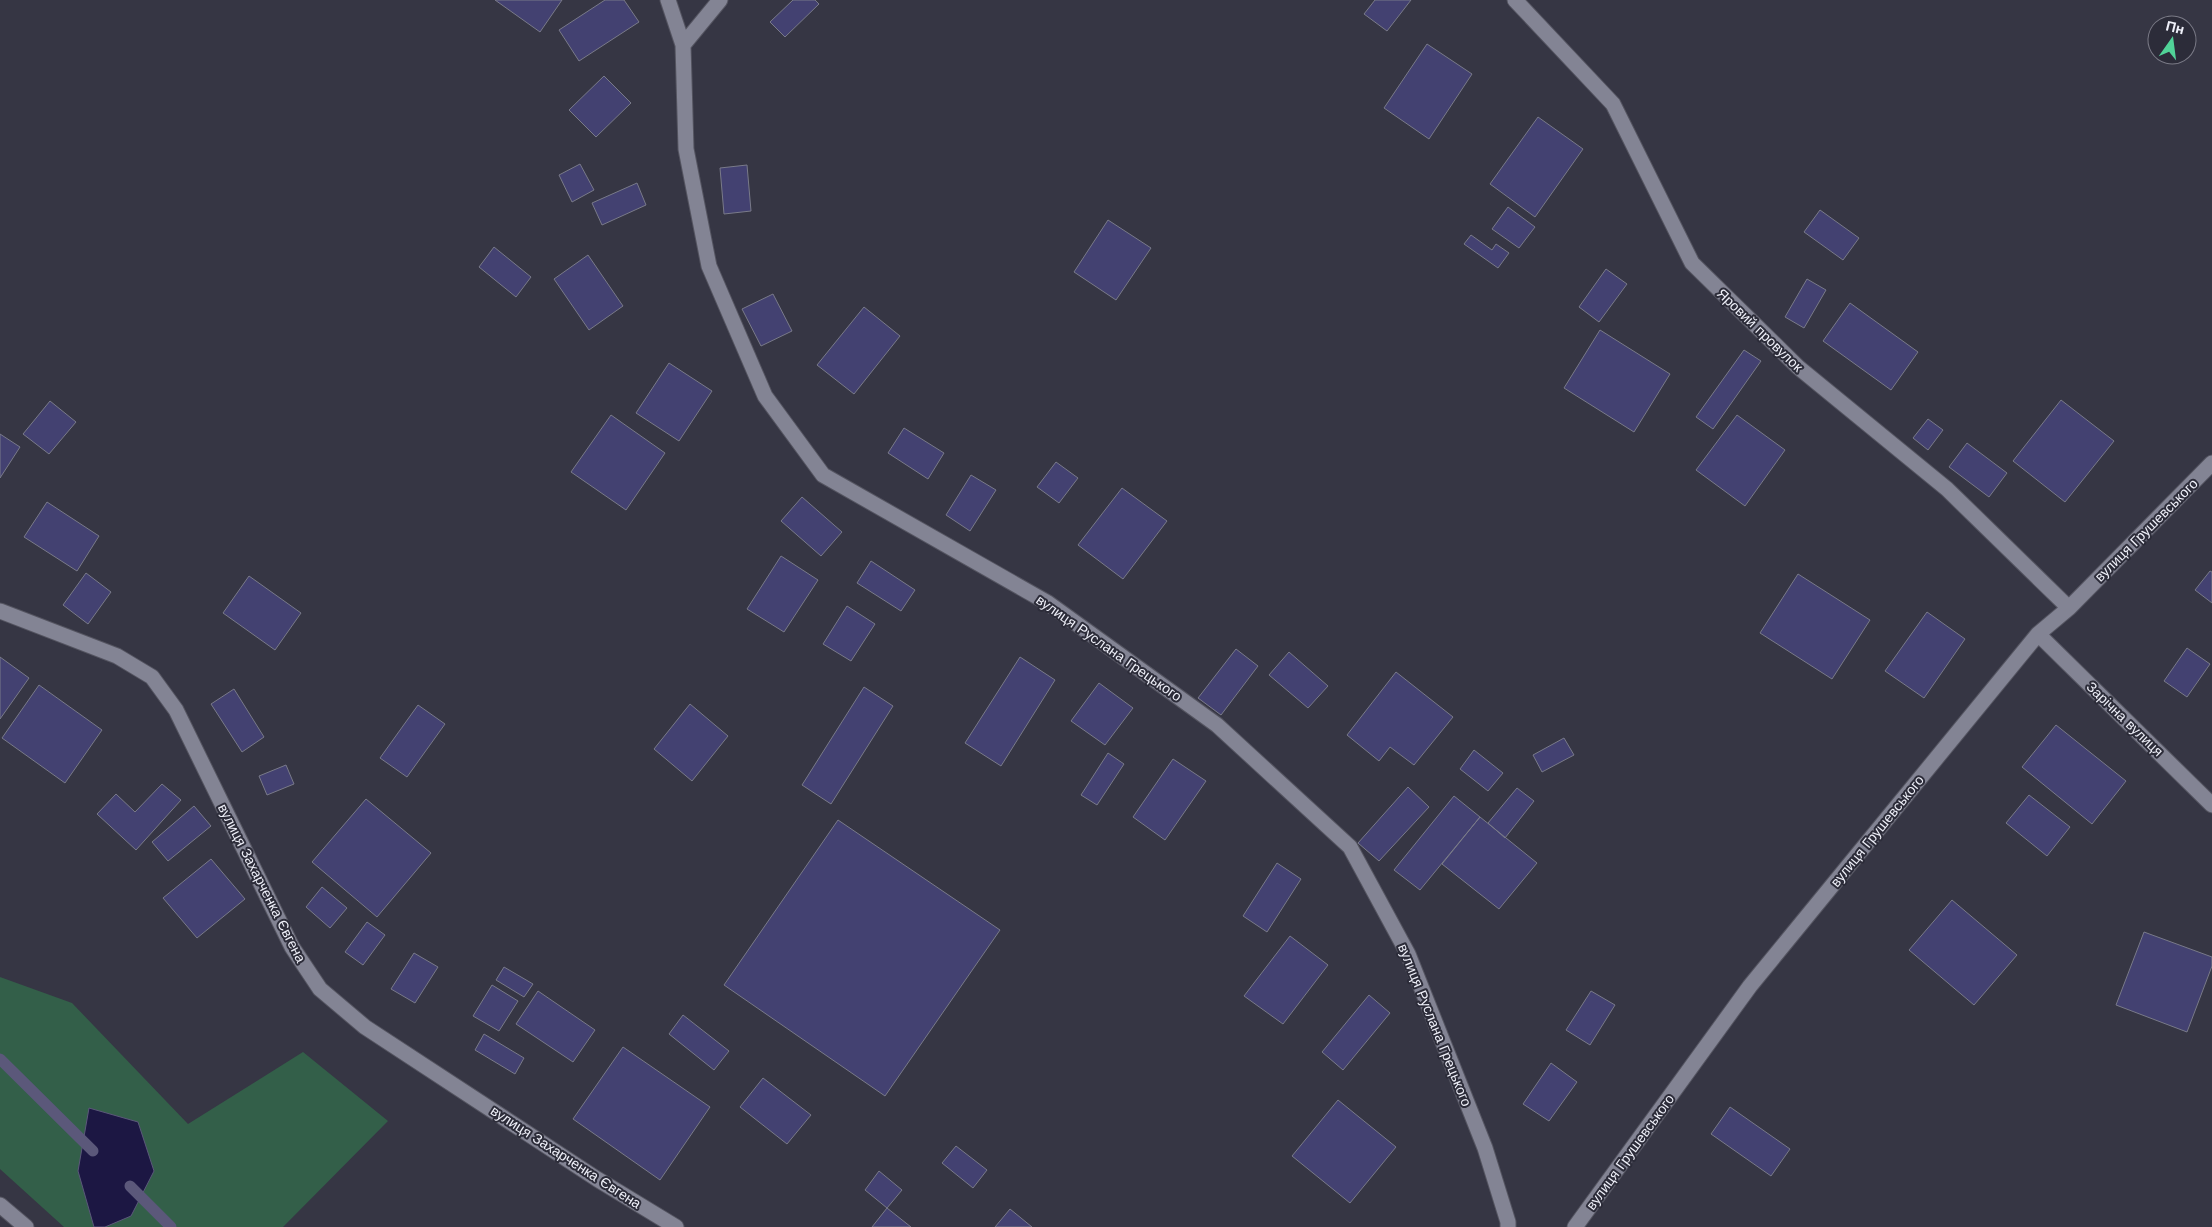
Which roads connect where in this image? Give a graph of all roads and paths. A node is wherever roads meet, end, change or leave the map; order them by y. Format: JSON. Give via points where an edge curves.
{"nodes":[{"id":1,"x":668,"y":0,"type":"edge"},
{"id":2,"x":720,"y":0,"type":"edge"},
{"id":3,"x":1515,"y":0,"type":"edge"},
{"id":4,"x":683,"y":45,"type":"junction"},
{"id":5,"x":2212,"y":463,"type":"edge"},
{"id":6,"x":2069,"y":608,"type":"junction"},
{"id":7,"x":0,"y":611,"type":"edge"},
{"id":8,"x":2038,"y":634,"type":"junction"},
{"id":9,"x":2212,"y":805,"type":"edge"},
{"id":10,"x":0,"y":1205,"type":"edge"},
{"id":11,"x":26,"y":1227,"type":"edge"},
{"id":12,"x":676,"y":1227,"type":"edge"},
{"id":13,"x":1508,"y":1227,"type":"edge"},
{"id":14,"x":1575,"y":1227,"type":"edge"}],
"edges":[{"from":1,"to":4,"type":"street","name":"вулиця Руслана Грецького"},
{"from":2,"to":4,"type":"street"},
{"from":3,"to":6,"type":"street","name":"Яровий провулок","via":[[1614,104],[1692,263],[1798,367],[1947,488]]},
{"from":4,"to":13,"type":"street","name":"вулиця Руслана Грецького","via":[[686,149],[708,266],[765,396],[823,475],[1048,603],[1217,725],[1350,847],[1408,954],[1484,1148]]},
{"from":5,"to":6,"type":"street","name":"вулиця Грушевського"},
{"from":6,"to":8,"type":"street","name":"вулиця Грушевського"},
{"from":7,"to":12,"type":"street","name":"вулиця Захарченка Євгена","via":[[117,656],[152,677],[176,710],[292,947],[320,989],[365,1027]]},
{"from":8,"to":9,"type":"street","name":"Зарічна вулиця"},
{"from":8,"to":14,"type":"street","name":"вулиця Грушевського","via":[[1750,986]]},
{"from":10,"to":11,"type":"street"}]}
